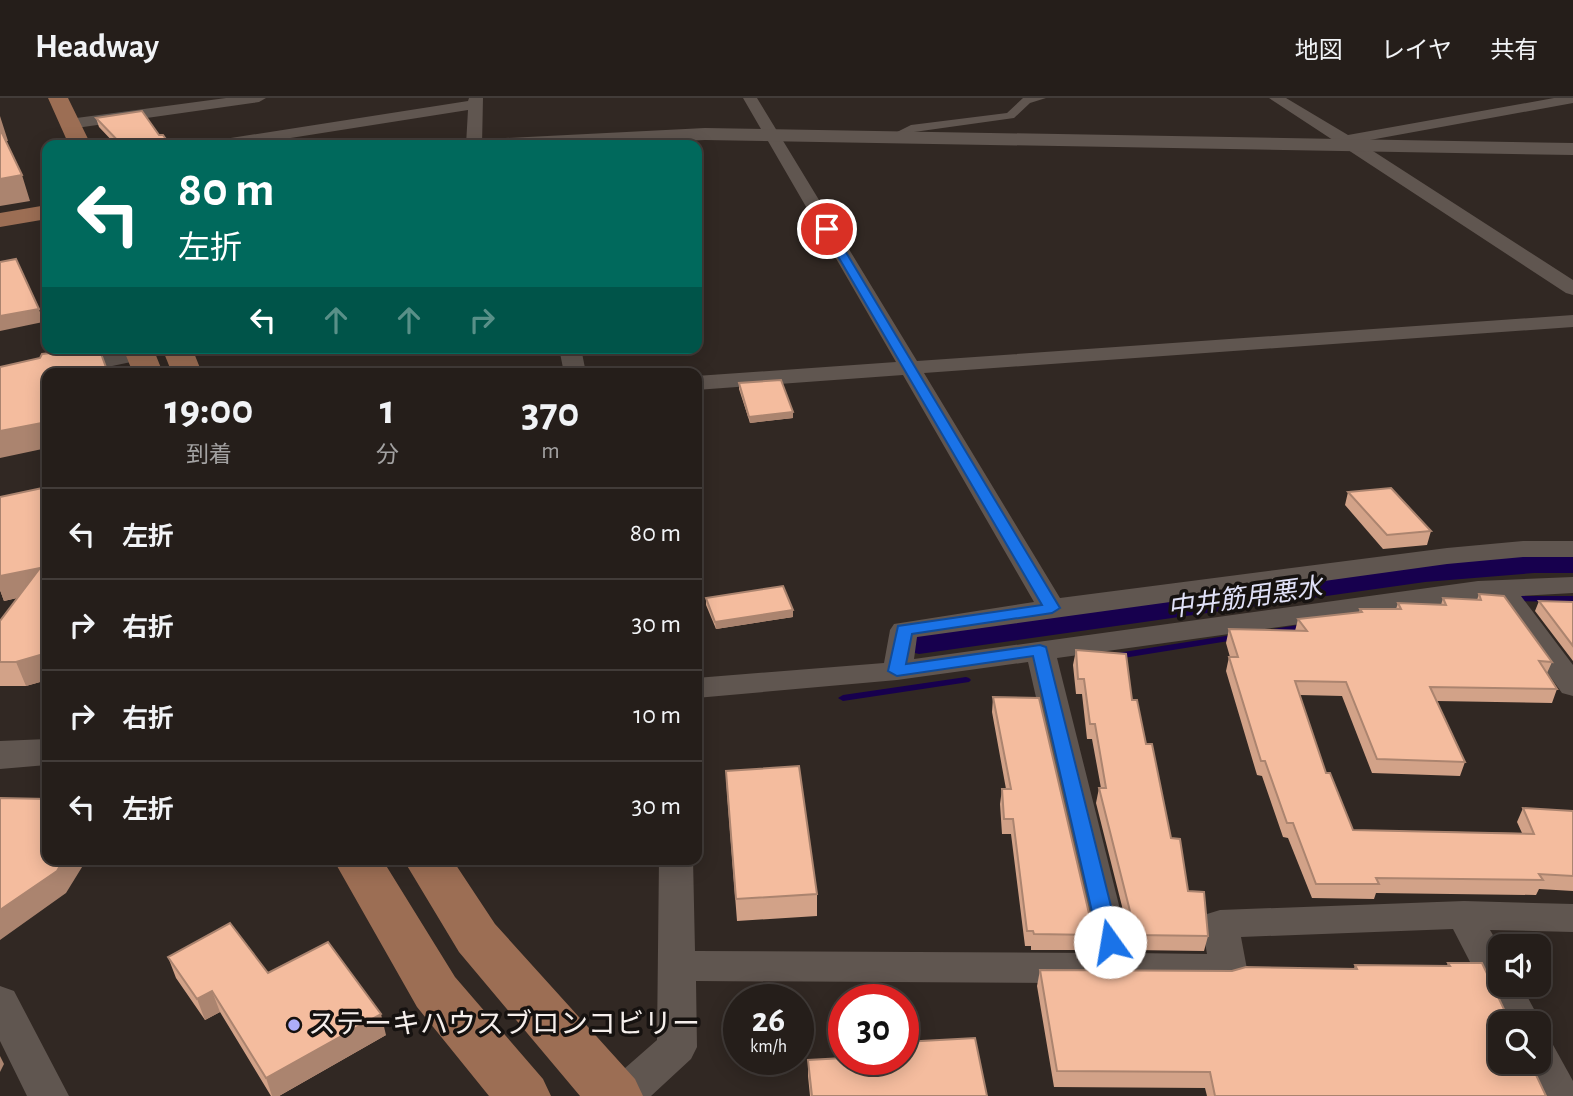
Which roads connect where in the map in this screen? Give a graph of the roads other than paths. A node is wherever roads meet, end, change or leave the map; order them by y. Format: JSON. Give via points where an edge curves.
{"nodes":[{"id":1,"x":259,"y":98,"type":"edge"},
{"id":2,"x":750,"y":98,"type":"edge"},
{"id":3,"x":1040,"y":98,"type":"edge"},
{"id":4,"x":1276,"y":98,"type":"edge"},
{"id":5,"x":1573,"y":99,"type":"edge"},
{"id":6,"x":475,"y":101,"type":"edge"},
{"id":7,"x":45,"y":102,"type":"edge"},
{"id":8,"x":190,"y":103,"type":"edge"},
{"id":9,"x":69,"y":124,"type":"junction"},
{"id":10,"x":772,"y":135,"type":"junction"},
{"id":11,"x":895,"y":136,"type":"junction"},
{"id":12,"x":212,"y":138,"type":"edge"},
{"id":13,"x":77,"y":140,"type":"edge"},
{"id":14,"x":474,"y":140,"type":"edge"},
{"id":15,"x":555,"y":140,"type":"edge"},
{"id":16,"x":1350,"y":144,"type":"junction"},
{"id":17,"x":1573,"y":149,"type":"edge"},
{"id":18,"x":42,"y":213,"type":"edge"},
{"id":19,"x":0,"y":220,"type":"edge"},
{"id":20,"x":1573,"y":289,"type":"edge"},
{"id":21,"x":1573,"y":321,"type":"edge"},
{"id":22,"x":142,"y":358,"type":"edge"},
{"id":23,"x":80,"y":368,"type":"edge"},
{"id":24,"x":909,"y":369,"type":"junction"},
{"id":25,"x":42,"y":374,"type":"edge"},
{"id":26,"x":0,"y":381,"type":"edge"},
{"id":27,"x":702,"y":383,"type":"edge"},
{"id":28,"x":1573,"y":549,"type":"edge"},
{"id":29,"x":1447,"y":556,"type":"junction"},
{"id":30,"x":1573,"y":585,"type":"edge"},
{"id":31,"x":1489,"y":588,"type":"junction"},
{"id":32,"x":1052,"y":608,"type":"junction"},
{"id":33,"x":1040,"y":650,"type":"junction"},
{"id":34,"x":897,"y":671,"type":"junction"},
{"id":35,"x":1573,"y":685,"type":"edge"},
{"id":36,"x":702,"y":687,"type":"edge"},
{"id":37,"x":42,"y":752,"type":"edge"},
{"id":38,"x":0,"y":755,"type":"edge"},
{"id":39,"x":361,"y":865,"type":"edge"},
{"id":40,"x":431,"y":865,"type":"edge"},
{"id":41,"x":676,"y":865,"type":"edge"},
{"id":42,"x":1464,"y":915,"type":"junction"},
{"id":43,"x":1573,"y":918,"type":"edge"},
{"id":44,"x":1488,"y":960,"type":"edge"},
{"id":45,"x":676,"y":966,"type":"junction"},
{"id":46,"x":1116,"y":968,"type":"junction"},
{"id":47,"x":0,"y":1002,"type":"edge"},
{"id":48,"x":1548,"y":1074,"type":"edge"},
{"id":49,"x":48,"y":1096,"type":"edge"},
{"id":50,"x":523,"y":1096,"type":"edge"},
{"id":51,"x":615,"y":1096,"type":"edge"},
{"id":52,"x":623,"y":1096,"type":"edge"},
{"id":53,"x":1560,"y":1096,"type":"edge"}],
"edges":[{"from":1,"to":8,"type":"street"},
{"from":2,"to":10,"type":"street"},
{"from":3,"to":11,"type":"street","via":[[1027,100],[1010,116],[911,129]]},
{"from":4,"to":16,"type":"street"},
{"from":5,"to":16,"type":"street"},
{"from":6,"to":12,"type":"street"},
{"from":6,"to":14,"type":"street"},
{"from":7,"to":9,"type":"main road"},
{"from":8,"to":9,"type":"street"},
{"from":8,"to":12,"type":"street"},
{"from":9,"to":13,"type":"main road"},
{"from":10,"to":11,"type":"street"},
{"from":10,"to":15,"type":"street"},
{"from":10,"to":24,"type":"street"},
{"from":11,"to":16,"type":"street"},
{"from":16,"to":17,"type":"street"},
{"from":16,"to":20,"type":"street"},
{"from":18,"to":19,"type":"main road"},
{"from":21,"to":24,"type":"street"},
{"from":22,"to":23,"type":"street"},
{"from":24,"to":27,"type":"street"},
{"from":24,"to":32,"type":"street"},
{"from":25,"to":26,"type":"street"},
{"from":28,"to":29,"type":"street"},
{"from":29,"to":31,"type":"street"},
{"from":29,"to":32,"type":"street"},
{"from":30,"to":31,"type":"street"},
{"from":31,"to":33,"type":"street"},
{"from":31,"to":35,"type":"street"},
{"from":32,"to":34,"type":"street","via":[[904,630]]},
{"from":33,"to":34,"type":"street"},
{"from":33,"to":46,"type":"street"},
{"from":34,"to":36,"type":"street"},
{"from":37,"to":38,"type":"street"},
{"from":39,"to":50,"type":"main road","via":[[436,992]]},
{"from":40,"to":51,"type":"main road","via":[[477,938]]},
{"from":41,"to":45,"type":"street"},
{"from":42,"to":43,"type":"street"},
{"from":42,"to":44,"type":"street"},
{"from":42,"to":46,"type":"street","via":[[1220,924],[1227,969]]},
{"from":45,"to":46,"type":"street"},
{"from":45,"to":52,"type":"street","via":[[677,1047]]},
{"from":47,"to":49,"type":"street"},
{"from":48,"to":53,"type":"street"}]}
